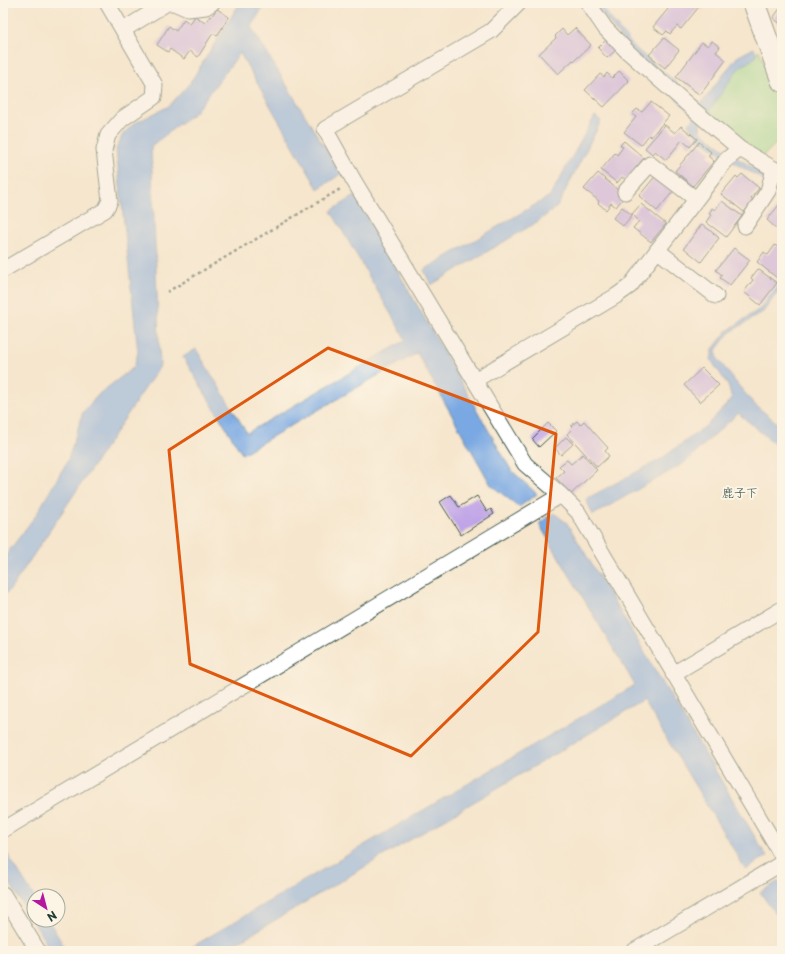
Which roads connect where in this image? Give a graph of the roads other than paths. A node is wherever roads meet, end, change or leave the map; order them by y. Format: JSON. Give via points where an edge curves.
{"nodes":[{"id":1,"x":107,"y":3,"type":"edge"},
{"id":2,"x":212,"y":3,"type":"edge"},
{"id":3,"x":519,"y":3,"type":"edge"},
{"id":4,"x":588,"y":3,"type":"edge"},
{"id":5,"x":754,"y":3,"type":"edge"},
{"id":6,"x":123,"y":30,"type":"junction"},
{"id":7,"x":782,"y":81,"type":"edge"},
{"id":8,"x":734,"y":154,"type":"junction"},
{"id":9,"x":776,"y":172,"type":"edge"},
{"id":10,"x":625,"y":192,"type":"dead end"},
{"id":11,"x":696,"y":199,"type":"junction"},
{"id":12,"x":745,"y":226,"type":"dead end"},
{"id":13,"x":657,"y":250,"type":"junction"},
{"id":14,"x":3,"y":270,"type":"edge"},
{"id":15,"x":716,"y":296,"type":"dead end"},
{"id":16,"x":474,"y":380,"type":"junction"},
{"id":17,"x":561,"y":494,"type":"junction"},
{"id":18,"x":782,"y":609,"type":"edge"},
{"id":19,"x":673,"y":674,"type":"junction"},
{"id":20,"x":3,"y":830,"type":"edge"},
{"id":21,"x":782,"y":856,"type":"edge"},
{"id":22,"x":782,"y":863,"type":"edge"},
{"id":23,"x":3,"y":894,"type":"edge"},
{"id":24,"x":38,"y":951,"type":"edge"},
{"id":25,"x":634,"y":951,"type":"edge"}],
"edges":[{"from":1,"to":6,"type":"street"},
{"from":2,"to":6,"type":"street","via":[[206,7],[188,9],[167,3]]},
{"from":3,"to":16,"type":"street","via":[[490,31],[325,129]]},
{"from":4,"to":8,"type":"street","via":[[628,52],[700,115]]},
{"from":5,"to":7,"type":"main road"},
{"from":6,"to":14,"type":"street","via":[[155,85],[154,97],[122,119],[108,135],[104,150],[110,201],[105,210]]},
{"from":8,"to":9,"type":"street"},
{"from":8,"to":11,"type":"street"},
{"from":9,"to":12,"type":"street","via":[[768,191]]},
{"from":10,"to":11,"type":"street","via":[[650,164]]},
{"from":11,"to":13,"type":"street"},
{"from":13,"to":15,"type":"street"},
{"from":13,"to":16,"type":"street","via":[[630,286],[616,296]]},
{"from":16,"to":17,"type":"street","via":[[525,464]]},
{"from":17,"to":19,"type":"street","via":[[578,512]]},
{"from":17,"to":20,"type":"street"},
{"from":18,"to":19,"type":"street"},
{"from":19,"to":21,"type":"street"},
{"from":22,"to":25,"type":"street"},
{"from":23,"to":24,"type":"street"}]}
